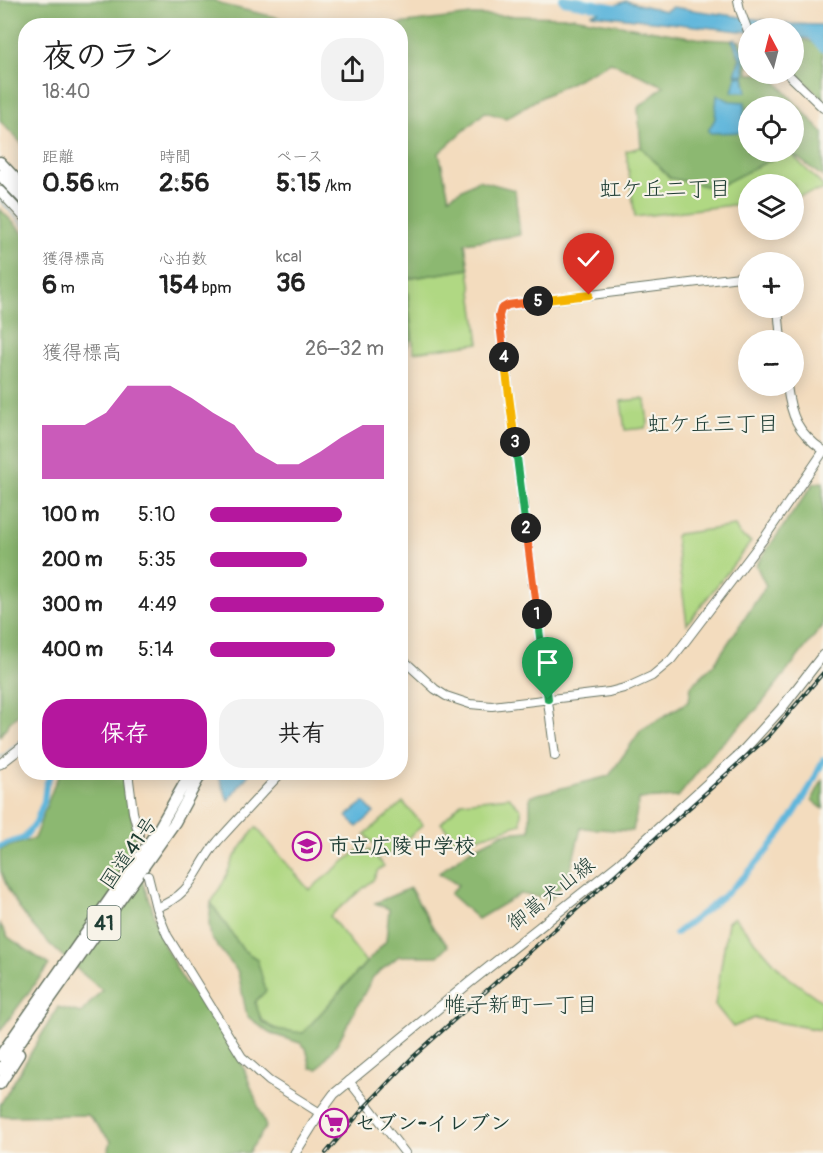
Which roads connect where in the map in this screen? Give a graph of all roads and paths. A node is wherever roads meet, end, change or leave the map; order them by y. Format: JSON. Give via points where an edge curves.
{"nodes":[{"id":1,"x":738,"y":0,"type":"edge"},
{"id":2,"x":743,"y":18,"type":"edge"},
{"id":3,"x":798,"y":84,"type":"edge"},
{"id":4,"x":823,"y":108,"type":"edge"},
{"id":5,"x":0,"y":162,"type":"edge"},
{"id":6,"x":0,"y":175,"type":"edge"},
{"id":7,"x":18,"y":181,"type":"edge"},
{"id":8,"x":0,"y":191,"type":"edge"},
{"id":9,"x":18,"y":194,"type":"edge"},
{"id":10,"x":18,"y":210,"type":"edge"},
{"id":11,"x":738,"y":277,"type":"edge"},
{"id":12,"x":788,"y":396,"type":"edge"},
{"id":13,"x":823,"y":451,"type":"edge"},
{"id":14,"x":823,"y":655,"type":"edge"},
{"id":15,"x":408,"y":664,"type":"edge"},
{"id":16,"x":548,"y":699,"type":"junction"},
{"id":17,"x":18,"y":750,"type":"edge"},
{"id":18,"x":555,"y":756,"type":"dead end"},
{"id":19,"x":0,"y":764,"type":"edge"},
{"id":20,"x":129,"y":780,"type":"edge"},
{"id":21,"x":186,"y":780,"type":"edge"},
{"id":22,"x":198,"y":780,"type":"edge"},
{"id":23,"x":275,"y":780,"type":"edge"},
{"id":24,"x":139,"y":835,"type":"dead end"},
{"id":25,"x":148,"y":876,"type":"dead end"},
{"id":26,"x":156,"y":908,"type":"junction"},
{"id":27,"x":74,"y":950,"type":"junction"},
{"id":28,"x":74,"y":964,"type":"junction"},
{"id":29,"x":0,"y":1045,"type":"edge"},
{"id":30,"x":0,"y":1056,"type":"edge"},
{"id":31,"x":0,"y":1070,"type":"edge"},
{"id":32,"x":349,"y":1081,"type":"junction"},
{"id":33,"x":0,"y":1084,"type":"edge"},
{"id":34,"x":320,"y":1113,"type":"junction"},
{"id":35,"x":295,"y":1153,"type":"edge"},
{"id":36,"x":405,"y":1153,"type":"edge"}],
"edges":[{"from":1,"to":2,"type":"street"},
{"from":3,"to":4,"type":"street"},
{"from":5,"to":7,"type":"highway"},
{"from":6,"to":9,"type":"highway"},
{"from":8,"to":10,"type":"main road"},
{"from":11,"to":16,"type":"street","via":[[508,305],[501,309]]},
{"from":12,"to":13,"type":"street","via":[[790,412]]},
{"from":13,"to":16,"type":"street","via":[[765,537],[671,660],[652,676],[628,687]]},
{"from":14,"to":32,"type":"main road","name":"御嵩犬山線","via":[[740,754],[619,864]]},
{"from":15,"to":16,"type":"street","via":[[435,689],[470,704],[492,706]]},
{"from":16,"to":18,"type":"street"},
{"from":17,"to":19,"type":"main road"},
{"from":20,"to":24,"type":"street"},
{"from":21,"to":27,"type":"highway","name":"国道41号","number":"41","via":[[158,830]]},
{"from":22,"to":28,"type":"highway","name":"国道41号","number":"41","via":[[175,822]]},
{"from":23,"to":26,"type":"street","via":[[216,843],[186,889]]},
{"from":25,"to":26,"type":"street"},
{"from":26,"to":34,"type":"street","via":[[173,946],[242,1057],[269,1081]]},
{"from":27,"to":29,"type":"highway"},
{"from":27,"to":30,"type":"highway","name":"国道41号","number":"41"},
{"from":28,"to":31,"type":"highway","name":"国道41号","number":"41"},
{"from":28,"to":33,"type":"highway"},
{"from":32,"to":34,"type":"main road","name":"御嵩犬山線"},
{"from":32,"to":36,"type":"street"},
{"from":34,"to":35,"type":"main road","name":"御嵩犬山線"}]}
